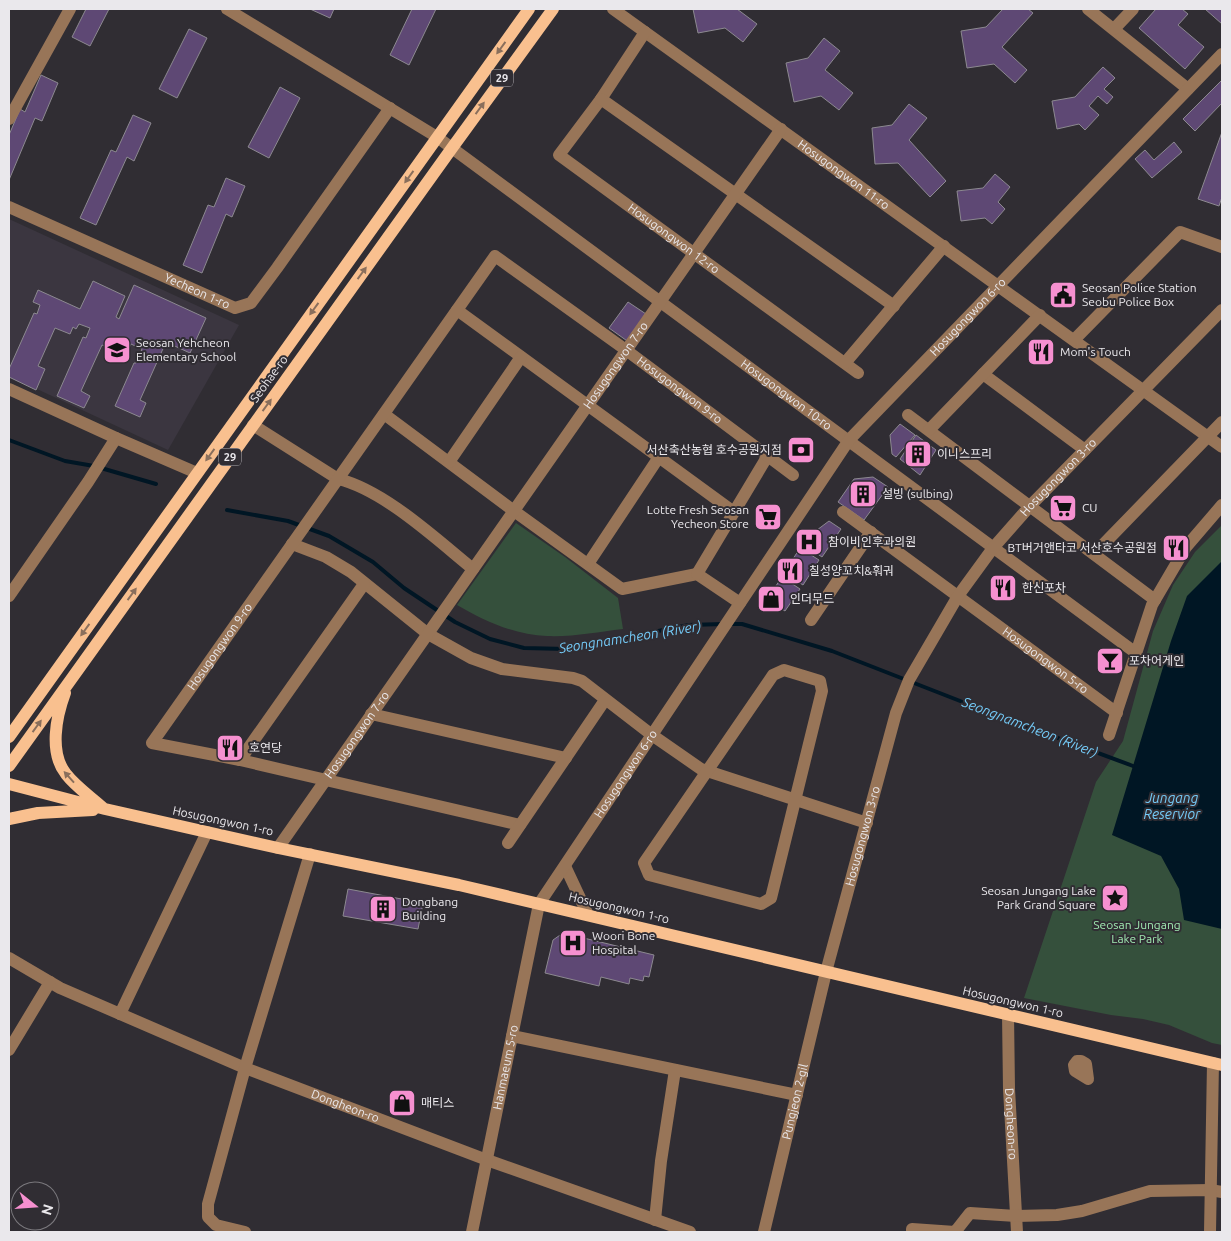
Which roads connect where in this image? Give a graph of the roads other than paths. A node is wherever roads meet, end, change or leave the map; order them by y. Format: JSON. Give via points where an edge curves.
{"nodes":[{"id":1,"x":70,"y":9,"type":"edge"},
{"id":2,"x":228,"y":9,"type":"edge"},
{"id":3,"x":529,"y":9,"type":"edge"},
{"id":4,"x":553,"y":9,"type":"edge"},
{"id":5,"x":613,"y":9,"type":"edge"},
{"id":6,"x":1088,"y":9,"type":"edge"},
{"id":7,"x":1133,"y":9,"type":"edge"},
{"id":8,"x":1114,"y":29,"type":"junction"},
{"id":9,"x":645,"y":32,"type":"junction"},
{"id":10,"x":1222,"y":54,"type":"edge"},
{"id":11,"x":1188,"y":89,"type":"junction"},
{"id":12,"x":601,"y":99,"type":"junction"},
{"id":13,"x":390,"y":108,"type":"junction"},
{"id":14,"x":9,"y":118,"type":"edge"},
{"id":15,"x":781,"y":130,"type":"junction"},
{"id":16,"x":437,"y":137,"type":"junction"},
{"id":17,"x":452,"y":148,"type":"junction"},
{"id":18,"x":736,"y":194,"type":"junction"},
{"id":19,"x":9,"y":207,"type":"edge"},
{"id":20,"x":944,"y":246,"type":"junction"},
{"id":21,"x":1222,"y":247,"type":"edge"},
{"id":22,"x":694,"y":254,"type":"junction"},
{"id":23,"x":998,"y":286,"type":"junction"},
{"id":24,"x":660,"y":302,"type":"junction"},
{"id":25,"x":894,"y":306,"type":"junction"},
{"id":26,"x":456,"y":310,"type":"junction"},
{"id":27,"x":1222,"y":310,"type":"edge"},
{"id":28,"x":1040,"y":315,"type":"junction"},
{"id":29,"x":1074,"y":340,"type":"junction"},
{"id":30,"x":626,"y":350,"type":"junction"},
{"id":31,"x":521,"y":357,"type":"junction"},
{"id":32,"x":845,"y":362,"type":"junction"},
{"id":33,"x":858,"y":373,"type":"dead end"},
{"id":34,"x":983,"y":374,"type":"junction"},
{"id":35,"x":9,"y":389,"type":"edge"},
{"id":36,"x":1144,"y":390,"type":"junction"},
{"id":37,"x":588,"y":406,"type":"junction"},
{"id":38,"x":384,"y":414,"type":"junction"},
{"id":39,"x":908,"y":415,"type":"dead end"},
{"id":40,"x":1222,"y":422,"type":"edge"},
{"id":41,"x":253,"y":425,"type":"junction"},
{"id":42,"x":929,"y":430,"type":"junction"},
{"id":43,"x":1208,"y":436,"type":"junction"},
{"id":44,"x":116,"y":438,"type":"junction"},
{"id":45,"x":849,"y":440,"type":"junction"},
{"id":46,"x":1222,"y":447,"type":"edge"},
{"id":47,"x":1086,"y":450,"type":"junction"},
{"id":48,"x":767,"y":456,"type":"junction"},
{"id":49,"x":659,"y":457,"type":"junction"},
{"id":50,"x":449,"y":462,"type":"junction"},
{"id":51,"x":197,"y":473,"type":"junction"},
{"id":52,"x":793,"y":475,"type":"dead end"},
{"id":53,"x":338,"y":479,"type":"junction"},
{"id":54,"x":1222,"y":505,"type":"edge"},
{"id":55,"x":1030,"y":506,"type":"junction"},
{"id":56,"x":514,"y":511,"type":"junction"},
{"id":57,"x":734,"y":512,"type":"junction"},
{"id":58,"x":843,"y":512,"type":"dead end"},
{"id":59,"x":871,"y":532,"type":"junction"},
{"id":60,"x":292,"y":544,"type":"junction"},
{"id":61,"x":994,"y":548,"type":"junction"},
{"id":62,"x":1094,"y":554,"type":"junction"},
{"id":63,"x":588,"y":564,"type":"junction"},
{"id":64,"x":473,"y":569,"type":"junction"},
{"id":65,"x":697,"y":574,"type":"junction"},
{"id":66,"x":364,"y":584,"type":"junction"},
{"id":67,"x":9,"y":596,"type":"edge"},
{"id":68,"x":958,"y":596,"type":"junction"},
{"id":69,"x":1155,"y":600,"type":"junction"},
{"id":70,"x":740,"y":603,"type":"junction"},
{"id":71,"x":811,"y":620,"type":"dead end"},
{"id":72,"x":431,"y":629,"type":"junction"},
{"id":73,"x":1136,"y":653,"type":"junction"},
{"id":74,"x":70,"y":680,"type":"junction"},
{"id":75,"x":605,"y":700,"type":"junction"},
{"id":76,"x":1117,"y":712,"type":"junction"},
{"id":77,"x":372,"y":714,"type":"junction"},
{"id":78,"x":652,"y":735,"type":"junction"},
{"id":79,"x":1109,"y":736,"type":"dead end"},
{"id":80,"x":9,"y":737,"type":"edge"},
{"id":81,"x":566,"y":758,"type":"junction"},
{"id":82,"x":240,"y":760,"type":"junction"},
{"id":83,"x":9,"y":766,"type":"edge"},
{"id":84,"x":707,"y":771,"type":"junction"},
{"id":85,"x":325,"y":780,"type":"junction"},
{"id":86,"x":9,"y":784,"type":"edge"},
{"id":87,"x":795,"y":799,"type":"junction"},
{"id":88,"x":105,"y":810,"type":"junction"},
{"id":89,"x":9,"y":819,"type":"edge"},
{"id":90,"x":867,"y":823,"type":"junction"},
{"id":91,"x":520,"y":825,"type":"junction"},
{"id":92,"x":206,"y":832,"type":"junction"},
{"id":93,"x":508,"y":843,"type":"dead end"},
{"id":94,"x":278,"y":848,"type":"junction"},
{"id":95,"x":310,"y":854,"type":"junction"},
{"id":96,"x":565,"y":866,"type":"junction"},
{"id":97,"x":539,"y":904,"type":"junction"},
{"id":98,"x":588,"y":915,"type":"junction"},
{"id":99,"x":9,"y":958,"type":"edge"},
{"id":100,"x":826,"y":972,"type":"junction"},
{"id":101,"x":50,"y":982,"type":"junction"},
{"id":102,"x":120,"y":1014,"type":"junction"},
{"id":103,"x":1008,"y":1014,"type":"junction"},
{"id":104,"x":512,"y":1036,"type":"junction"},
{"id":105,"x":9,"y":1050,"type":"edge"},
{"id":106,"x":1218,"y":1064,"type":"edge"},
{"id":107,"x":245,"y":1068,"type":"junction"},
{"id":108,"x":675,"y":1070,"type":"junction"},
{"id":109,"x":797,"y":1095,"type":"junction"},
{"id":110,"x":487,"y":1160,"type":"junction"},
{"id":111,"x":1216,"y":1191,"type":"edge"},
{"id":112,"x":1016,"y":1216,"type":"junction"},
{"id":113,"x":655,"y":1220,"type":"junction"},
{"id":114,"x":245,"y":1232,"type":"edge"},
{"id":115,"x":472,"y":1232,"type":"edge"},
{"id":116,"x":690,"y":1232,"type":"edge"},
{"id":117,"x":764,"y":1232,"type":"edge"},
{"id":118,"x":912,"y":1232,"type":"edge"},
{"id":119,"x":1017,"y":1232,"type":"edge"},
{"id":120,"x":1210,"y":1232,"type":"edge"}],
"edges":[{"from":1,"to":14,"type":"street"},
{"from":2,"to":13,"type":"street"},
{"from":3,"to":16,"type":"main road","name":"Seohae-ro","number":"29","one_way":true},
{"from":17,"to":4,"type":"main road","name":"Seohae-ro","number":"29","one_way":true},
{"from":5,"to":9,"type":"street","name":"Hosugongwon 11-ro"},
{"from":6,"to":8,"type":"street"},
{"from":7,"to":8,"type":"street"},
{"from":8,"to":11,"type":"street"},
{"from":9,"to":12,"type":"street","name":"Hosugongwon 12-ro"},
{"from":9,"to":15,"type":"street","name":"Hosugongwon 11-ro"},
{"from":10,"to":11,"type":"street","name":"Hosugongwon 6-ro"},
{"from":11,"to":23,"type":"street","name":"Hosugongwon 6-ro"},
{"from":12,"to":18,"type":"street"},
{"from":12,"to":22,"type":"street","name":"Hosugongwon 12-ro","via":[[559,155]]},
{"from":13,"to":16,"type":"street"},
{"from":13,"to":19,"type":"street","name":"Yecheon 1-ro","via":[[272,275],[250,303],[235,308]]},
{"from":15,"to":18,"type":"street","name":"Hosugongwon 7-ro"},
{"from":15,"to":20,"type":"street","name":"Hosugongwon 11-ro"},
{"from":16,"to":17,"type":"street","name":"Hosugongwon 10-ro"},
{"from":16,"to":51,"type":"main road","name":"Seohae-ro","number":"29","one_way":true},
{"from":17,"to":24,"type":"street","name":"Hosugongwon 10-ro"},
{"from":41,"to":17,"type":"main road","name":"Seohae-ro","number":"29","one_way":true},
{"from":18,"to":22,"type":"street","name":"Hosugongwon 7-ro"},
{"from":18,"to":25,"type":"street"},
{"from":20,"to":23,"type":"street","name":"Hosugongwon 11-ro"},
{"from":20,"to":25,"type":"street"},
{"from":21,"to":29,"type":"street","via":[[1180,232]]},
{"from":22,"to":24,"type":"street","name":"Hosugongwon 7-ro"},
{"from":22,"to":32,"type":"street","name":"Hosugongwon 12-ro"},
{"from":23,"to":28,"type":"street","name":"Hosugongwon 11-ro"},
{"from":23,"to":45,"type":"street","name":"Hosugongwon 6-ro"},
{"from":24,"to":30,"type":"street","name":"Hosugongwon 7-ro"},
{"from":24,"to":45,"type":"street","name":"Hosugongwon 10-ro"},
{"from":25,"to":32,"type":"street"},
{"from":26,"to":30,"type":"street","name":"Hosugongwon 9-ro","via":[[495,256]]},
{"from":26,"to":31,"type":"street"},
{"from":26,"to":38,"type":"street","name":"Hosugongwon 9-ro"},
{"from":27,"to":36,"type":"street","name":"Hosugongwon 3-ro"},
{"from":28,"to":29,"type":"street","name":"Hosugongwon 11-ro"},
{"from":28,"to":34,"type":"street"},
{"from":29,"to":36,"type":"street","name":"Hosugongwon 11-ro"},
{"from":30,"to":37,"type":"street","name":"Hosugongwon 7-ro"},
{"from":30,"to":48,"type":"street","name":"Hosugongwon 9-ro"},
{"from":31,"to":37,"type":"street"},
{"from":31,"to":50,"type":"street"},
{"from":32,"to":33,"type":"street","name":"Hosugongwon 12-ro"},
{"from":34,"to":42,"type":"street"},
{"from":34,"to":47,"type":"street"},
{"from":35,"to":44,"type":"street"},
{"from":36,"to":43,"type":"street","name":"Hosugongwon 11-ro"},
{"from":36,"to":47,"type":"street","name":"Hosugongwon 3-ro"},
{"from":37,"to":49,"type":"street"},
{"from":37,"to":56,"type":"street","name":"Hosugongwon 7-ro"},
{"from":38,"to":50,"type":"street"},
{"from":38,"to":53,"type":"street","name":"Hosugongwon 9-ro"},
{"from":39,"to":42,"type":"street"},
{"from":40,"to":43,"type":"street"},
{"from":41,"to":53,"type":"street"},
{"from":74,"to":41,"type":"main road","name":"Seohae-ro","number":"29","one_way":true},
{"from":42,"to":55,"type":"street"},
{"from":43,"to":46,"type":"street","name":"Hosugongwon 11-ro"},
{"from":43,"to":62,"type":"street"},
{"from":44,"to":51,"type":"street"},
{"from":44,"to":67,"type":"street"},
{"from":45,"to":61,"type":"street","name":"Hosugongwon 10-ro"},
{"from":45,"to":70,"type":"street","name":"Hosugongwon 6-ro"},
{"from":47,"to":55,"type":"street","name":"Hosugongwon 3-ro"},
{"from":48,"to":52,"type":"street","name":"Hosugongwon 9-ro"},
{"from":48,"to":57,"type":"street"},
{"from":49,"to":57,"type":"street"},
{"from":49,"to":63,"type":"street"},
{"from":50,"to":56,"type":"street"},
{"from":51,"to":80,"type":"main road","name":"Seohae-ro","number":"29","one_way":true},
{"from":53,"to":60,"type":"street","name":"Hosugongwon 9-ro"},
{"from":53,"to":64,"type":"street","via":[[369,490],[399,510]]},
{"from":54,"to":69,"type":"street","via":[[1186,547]]},
{"from":55,"to":61,"type":"street","name":"Hosugongwon 3-ro"},
{"from":55,"to":62,"type":"street"},
{"from":56,"to":63,"type":"street"},
{"from":56,"to":64,"type":"street","name":"Hosugongwon 7-ro"},
{"from":57,"to":65,"type":"street"},
{"from":58,"to":59,"type":"street","name":"Hosugongwon 5-ro"},
{"from":59,"to":68,"type":"street","name":"Hosugongwon 5-ro"},
{"from":59,"to":71,"type":"street"},
{"from":60,"to":66,"type":"street","via":[[326,557]]},
{"from":60,"to":82,"type":"street","name":"Hosugongwon 9-ro","via":[[152,743]]},
{"from":61,"to":68,"type":"street","name":"Hosugongwon 3-ro"},
{"from":61,"to":73,"type":"street","name":"Hosugongwon 10-ro"},
{"from":62,"to":69,"type":"street"},
{"from":63,"to":65,"type":"street","via":[[622,589]]},
{"from":64,"to":72,"type":"street","name":"Hosugongwon 7-ro"},
{"from":65,"to":70,"type":"street"},
{"from":66,"to":72,"type":"street"},
{"from":66,"to":82,"type":"street"},
{"from":68,"to":76,"type":"street","name":"Hosugongwon 5-ro"},
{"from":68,"to":90,"type":"street","name":"Hosugongwon 3-ro","via":[[909,680],[896,713]]},
{"from":69,"to":73,"type":"street"},
{"from":70,"to":78,"type":"street","name":"Hosugongwon 6-ro"},
{"from":72,"to":75,"type":"street","via":[[471,658],[502,670],[573,678],[582,681]]},
{"from":72,"to":77,"type":"street","name":"Hosugongwon 7-ro"},
{"from":73,"to":76,"type":"street"},
{"from":83,"to":74,"type":"main road","name":"Seohae-ro","number":"29","one_way":true},
{"from":88,"to":74,"type":"main road","one_way":true,"via":[[67,776],[57,758],[58,718]]},
{"from":75,"to":78,"type":"street"},
{"from":75,"to":81,"type":"street"},
{"from":76,"to":79,"type":"street"},
{"from":77,"to":81,"type":"street"},
{"from":77,"to":85,"type":"street","name":"Hosugongwon 7-ro"},
{"from":78,"to":84,"type":"street"},
{"from":78,"to":96,"type":"street","name":"Hosugongwon 6-ro"},
{"from":81,"to":91,"type":"street"},
{"from":82,"to":85,"type":"street","name":"Hosugongwon 9-ro"},
{"from":84,"to":87,"type":"street"},
{"from":84,"to":87,"type":"street","via":[[773,674],[784,670],[820,681],[822,690]]},
{"from":84,"to":87,"type":"street","via":[[644,863],[649,875],[761,904],[771,898]]},
{"from":85,"to":91,"type":"street","name":"Hosugongwon 9-ro"},
{"from":85,"to":94,"type":"street","name":"Hosugongwon 7-ro"},
{"from":86,"to":88,"type":"main road","name":"Hosugongwon 1-ro"},
{"from":87,"to":90,"type":"street"},
{"from":88,"to":89,"type":"main road","via":[[38,813]]},
{"from":88,"to":92,"type":"main road","name":"Hosugongwon 1-ro"},
{"from":90,"to":100,"type":"street","name":"Hosugongwon 3-ro"},
{"from":91,"to":93,"type":"street"},
{"from":92,"to":94,"type":"main road","name":"Hosugongwon 1-ro"},
{"from":92,"to":102,"type":"street"},
{"from":94,"to":95,"type":"main road","name":"Hosugongwon 1-ro"},
{"from":95,"to":97,"type":"main road","name":"Hosugongwon 1-ro"},
{"from":95,"to":107,"type":"street"},
{"from":96,"to":97,"type":"street","name":"Hosugongwon 6-ro"},
{"from":96,"to":98,"type":"street"},
{"from":97,"to":98,"type":"main road","name":"Hosugongwon 1-ro"},
{"from":97,"to":104,"type":"street","name":"Hanmaeum 5-ro"},
{"from":98,"to":100,"type":"main road","name":"Hosugongwon 1-ro"},
{"from":99,"to":101,"type":"street","name":"Dongheon-ro"},
{"from":100,"to":103,"type":"main road","name":"Hosugongwon 1-ro"},
{"from":100,"to":109,"type":"street","name":"Pungjeon 2-gil"},
{"from":101,"to":102,"type":"street","name":"Dongheon-ro"},
{"from":101,"to":105,"type":"street"},
{"from":102,"to":107,"type":"street","name":"Dongheon-ro"},
{"from":103,"to":106,"type":"main road","name":"Hosugongwon 1-ro"},
{"from":103,"to":112,"type":"street","name":"Dongheon-ro"},
{"from":104,"to":108,"type":"street"},
{"from":104,"to":110,"type":"street","name":"Hanmaeum 5-ro"},
{"from":106,"to":111,"type":"street"},
{"from":107,"to":110,"type":"street","name":"Dongheon-ro"},
{"from":107,"to":114,"type":"street","via":[[207,1210],[216,1225]]},
{"from":108,"to":109,"type":"street"},
{"from":108,"to":113,"type":"street","via":[[660,1161]]},
{"from":109,"to":117,"type":"street","name":"Pungjeon 2-gil"},
{"from":110,"to":113,"type":"street","name":"Dongheon-ro"},
{"from":110,"to":115,"type":"street","name":"Hanmaeum 5-ro"},
{"from":111,"to":112,"type":"street","via":[[1150,1191],[1066,1214]]},
{"from":111,"to":120,"type":"street"},
{"from":112,"to":118,"type":"street","via":[[970,1213],[956,1232],[912,1229]]},
{"from":112,"to":119,"type":"street","name":"Dongheon-ro"},
{"from":113,"to":116,"type":"street","name":"Dongheon-ro"}]}
